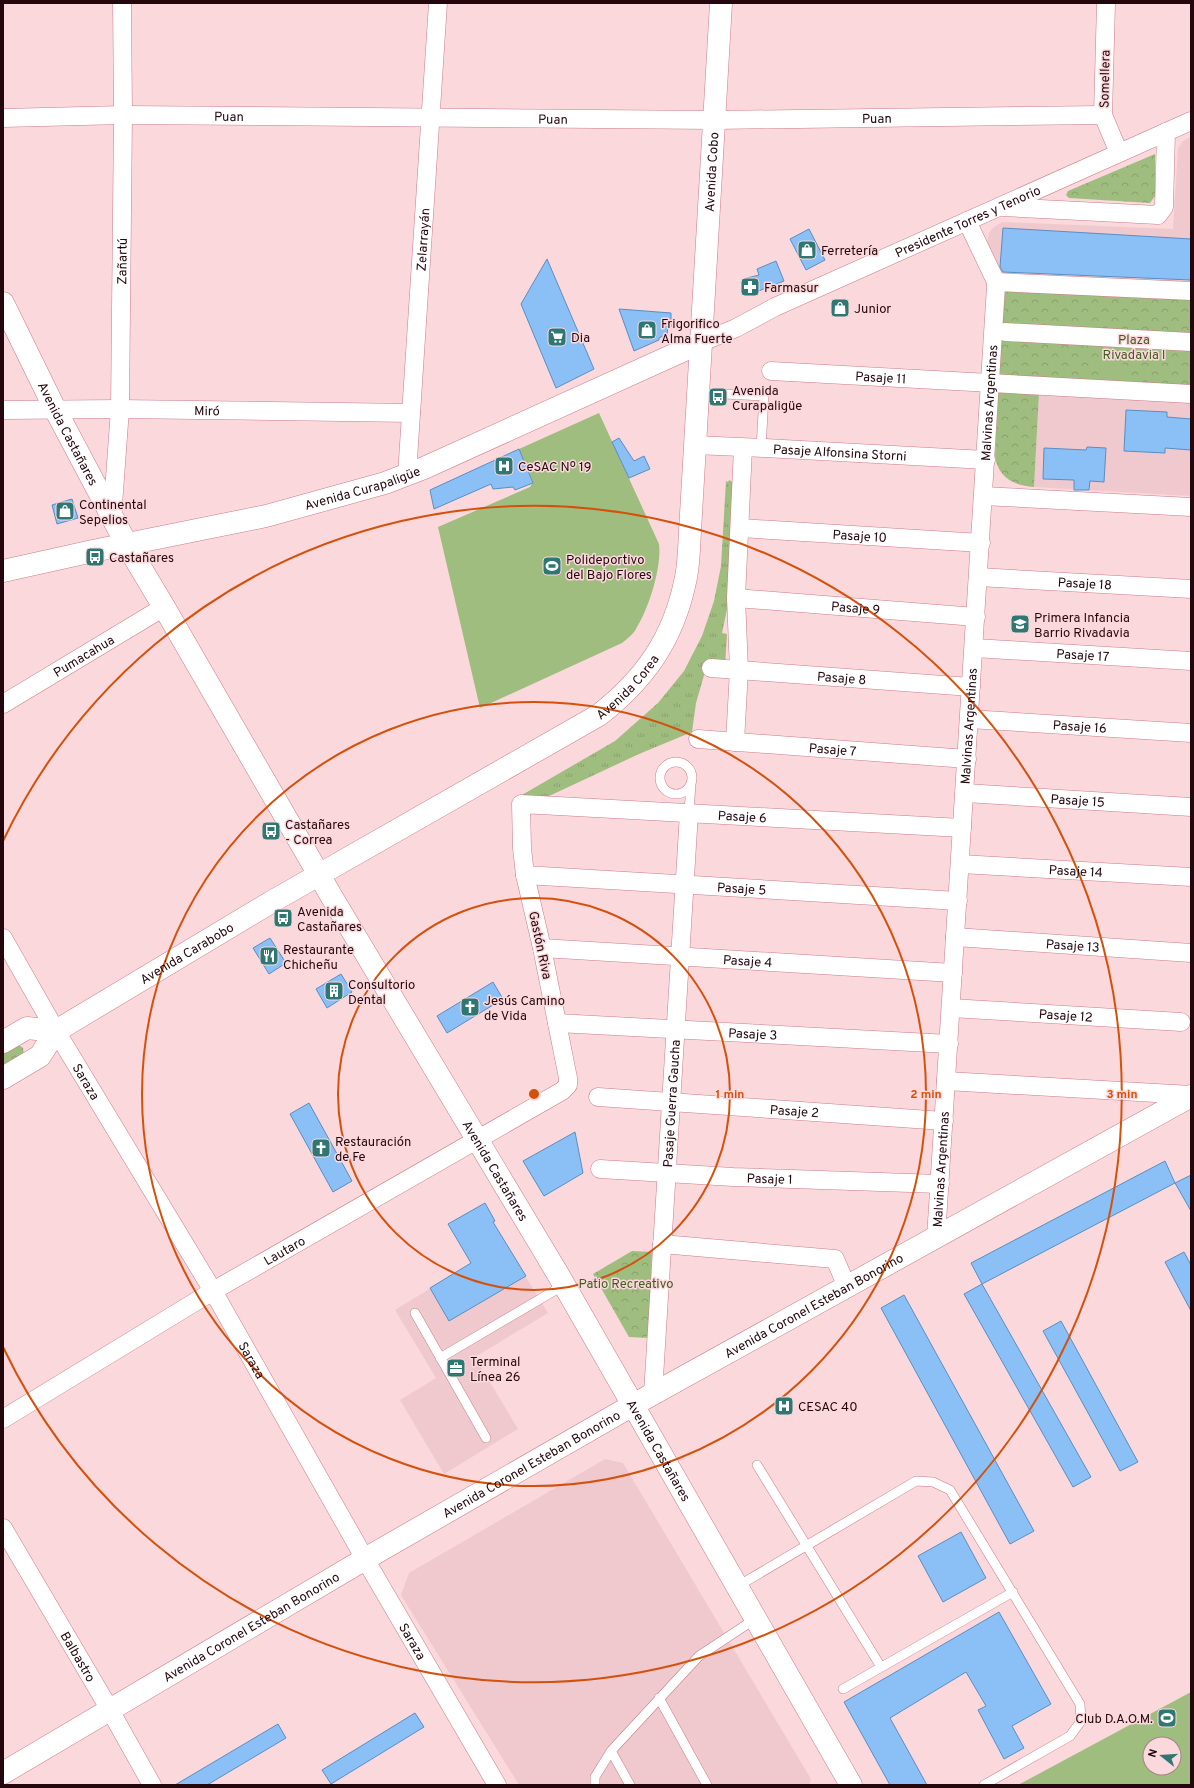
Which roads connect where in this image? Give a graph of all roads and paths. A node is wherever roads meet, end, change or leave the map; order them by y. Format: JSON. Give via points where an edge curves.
{"nodes":[{"id":1,"x":122,"y":3,"type":"edge"},
{"id":2,"x":438,"y":3,"type":"edge"},
{"id":3,"x":721,"y":3,"type":"edge"},
{"id":4,"x":1106,"y":3,"type":"edge"},
{"id":5,"x":123,"y":115,"type":"junction"},
{"id":6,"x":1103,"y":115,"type":"junction"},
{"id":7,"x":3,"y":118,"type":"edge"},
{"id":8,"x":431,"y":118,"type":"junction"},
{"id":9,"x":715,"y":120,"type":"junction"},
{"id":10,"x":1191,"y":121,"type":"edge"},
{"id":11,"x":1166,"y":132,"type":"junction"},
{"id":12,"x":1119,"y":152,"type":"junction"},
{"id":13,"x":999,"y":207,"type":"junction"},
{"id":14,"x":967,"y":221,"type":"junction"},
{"id":15,"x":996,"y":282,"type":"junction"},
{"id":16,"x":1191,"y":291,"type":"edge"},
{"id":17,"x":3,"y":303,"type":"edge"},
{"id":18,"x":1005,"y":332,"type":"dead end"},
{"id":19,"x":702,"y":342,"type":"junction"},
{"id":20,"x":1191,"y":342,"type":"edge"},
{"id":21,"x":771,"y":371,"type":"dead end"},
{"id":22,"x":990,"y":383,"type":"junction"},
{"id":23,"x":724,"y":394,"type":"dead end"},
{"id":24,"x":1191,"y":394,"type":"edge"},
{"id":25,"x":55,"y":409,"type":"junction"},
{"id":26,"x":120,"y":409,"type":"junction"},
{"id":27,"x":3,"y":410,"type":"edge"},
{"id":28,"x":411,"y":413,"type":"junction"},
{"id":29,"x":694,"y":445,"type":"junction"},
{"id":30,"x":742,"y":448,"type":"junction"},
{"id":31,"x":760,"y":448,"type":"junction"},
{"id":32,"x":986,"y":460,"type":"junction"},
{"id":33,"x":407,"y":475,"type":"junction"},
{"id":34,"x":983,"y":496,"type":"junction"},
{"id":35,"x":1191,"y":507,"type":"edge"},
{"id":36,"x":112,"y":519,"type":"junction"},
{"id":37,"x":740,"y":528,"type":"junction"},
{"id":38,"x":981,"y":543,"type":"junction"},
{"id":39,"x":127,"y":545,"type":"junction"},
{"id":40,"x":3,"y":571,"type":"edge"},
{"id":41,"x":978,"y":577,"type":"junction"},
{"id":42,"x":1191,"y":588,"type":"edge"},
{"id":43,"x":736,"y":598,"type":"junction"},
{"id":44,"x":164,"y":607,"type":"junction"},
{"id":45,"x":976,"y":617,"type":"junction"},
{"id":46,"x":974,"y":648,"type":"junction"},
{"id":47,"x":1191,"y":661,"type":"edge"},
{"id":48,"x":711,"y":668,"type":"dead end"},
{"id":49,"x":739,"y":670,"type":"junction"},
{"id":50,"x":971,"y":687,"type":"junction"},
{"id":51,"x":3,"y":704,"type":"edge"},
{"id":52,"x":969,"y":719,"type":"junction"},
{"id":53,"x":1191,"y":733,"type":"edge"},
{"id":54,"x":698,"y":739,"type":"dead end"},
{"id":55,"x":735,"y":742,"type":"junction"},
{"id":56,"x":967,"y":759,"type":"junction"},
{"id":57,"x":692,"y":778,"type":"junction"},
{"id":58,"x":666,"y":791,"type":"junction"},
{"id":59,"x":965,"y":793,"type":"junction"},
{"id":60,"x":521,"y":804,"type":"joint"},
{"id":61,"x":1191,"y":807,"type":"edge"},
{"id":62,"x":689,"y":814,"type":"junction"},
{"id":63,"x":962,"y":828,"type":"junction"},
{"id":64,"x":960,"y":864,"type":"junction"},
{"id":65,"x":319,"y":875,"type":"junction"},
{"id":66,"x":525,"y":875,"type":"junction"},
{"id":67,"x":1191,"y":877,"type":"edge"},
{"id":68,"x":685,"y":885,"type":"junction"},
{"id":69,"x":958,"y":902,"type":"junction"},
{"id":70,"x":956,"y":937,"type":"junction"},
{"id":71,"x":3,"y":938,"type":"edge"},
{"id":72,"x":542,"y":948,"type":"junction"},
{"id":73,"x":1191,"y":952,"type":"edge"},
{"id":74,"x":680,"y":956,"type":"junction"},
{"id":75,"x":953,"y":973,"type":"junction"},
{"id":76,"x":951,"y":1008,"type":"junction"},
{"id":77,"x":1181,"y":1022,"type":"dead end"},
{"id":78,"x":557,"y":1023,"type":"junction"},
{"id":79,"x":676,"y":1029,"type":"junction"},
{"id":80,"x":56,"y":1031,"type":"junction"},
{"id":81,"x":3,"y":1042,"type":"edge"},
{"id":82,"x":949,"y":1044,"type":"junction"},
{"id":83,"x":3,"y":1078,"type":"edge"},
{"id":84,"x":946,"y":1081,"type":"junction"},
{"id":85,"x":568,"y":1085,"type":"joint"},
{"id":86,"x":1191,"y":1096,"type":"edge"},
{"id":87,"x":598,"y":1097,"type":"dead end"},
{"id":88,"x":671,"y":1102,"type":"junction"},
{"id":89,"x":944,"y":1121,"type":"junction"},
{"id":90,"x":477,"y":1138,"type":"junction"},
{"id":91,"x":600,"y":1169,"type":"dead end"},
{"id":92,"x":667,"y":1173,"type":"junction"},
{"id":93,"x":940,"y":1184,"type":"junction"},
{"id":94,"x":936,"y":1238,"type":"junction"},
{"id":95,"x":662,"y":1244,"type":"junction"},
{"id":96,"x":564,"y":1285,"type":"junction"},
{"id":97,"x":847,"y":1287,"type":"junction"},
{"id":98,"x":213,"y":1291,"type":"junction"},
{"id":99,"x":415,"y":1313,"type":"dead end"},
{"id":100,"x":440,"y":1358,"type":"junction"},
{"id":101,"x":653,"y":1394,"type":"junction"},
{"id":102,"x":633,"y":1404,"type":"junction"},
{"id":103,"x":3,"y":1419,"type":"edge"},
{"id":104,"x":486,"y":1438,"type":"dead end"},
{"id":105,"x":758,"y":1465,"type":"dead end"},
{"id":106,"x":3,"y":1528,"type":"edge"},
{"id":107,"x":807,"y":1546,"type":"junction"},
{"id":108,"x":365,"y":1559,"type":"junction"},
{"id":109,"x":738,"y":1586,"type":"junction"},
{"id":110,"x":1013,"y":1592,"type":"junction"},
{"id":111,"x":757,"y":1619,"type":"junction"},
{"id":112,"x":881,"y":1667,"type":"junction"},
{"id":113,"x":842,"y":1689,"type":"dead end"},
{"id":114,"x":659,"y":1698,"type":"junction"},
{"id":115,"x":110,"y":1710,"type":"junction"},
{"id":116,"x":611,"y":1751,"type":"junction"},
{"id":117,"x":3,"y":1773,"type":"edge"},
{"id":118,"x":152,"y":1785,"type":"edge"},
{"id":119,"x":497,"y":1785,"type":"edge"},
{"id":120,"x":595,"y":1785,"type":"edge"},
{"id":121,"x":630,"y":1785,"type":"edge"},
{"id":122,"x":707,"y":1785,"type":"edge"},
{"id":123,"x":851,"y":1785,"type":"edge"},
{"id":124,"x":984,"y":1785,"type":"edge"}],
"edges":[{"from":1,"to":5,"type":"street","name":"Zañartú"},
{"from":2,"to":8,"type":"street","name":"Zelarrayán"},
{"from":3,"to":9,"type":"main road","name":"Avenida Cobo"},
{"from":4,"to":6,"type":"street","name":"Somellera"},
{"from":5,"to":7,"type":"street","name":"Puan"},
{"from":5,"to":8,"type":"street","name":"Puan"},
{"from":5,"to":26,"type":"street","name":"Zañartú"},
{"from":6,"to":9,"type":"street","name":"Puan"},
{"from":6,"to":12,"type":"street","name":"Somellera"},
{"from":8,"to":9,"type":"street","name":"Puan"},
{"from":8,"to":28,"type":"street","name":"Zelarrayán"},
{"from":9,"to":19,"type":"main road","name":"Avenida Cobo"},
{"from":10,"to":11,"type":"street","name":"Presidente Torres y Tenorio"},
{"from":11,"to":12,"type":"street","name":"Presidente Torres y Tenorio"},
{"from":11,"to":13,"type":"street","via":[[1164,207],[1158,214]]},
{"from":12,"to":13,"type":"street","name":"Presidente Torres y Tenorio"},
{"from":13,"to":14,"type":"street","name":"Presidente Torres y Tenorio"},
{"from":14,"to":15,"type":"street","name":"Malvinas Argentinas"},
{"from":14,"to":19,"type":"street","name":"Presidente Torres y Tenorio"},
{"from":15,"to":16,"type":"street"},
{"from":15,"to":22,"type":"street","name":"Malvinas Argentinas"},
{"from":17,"to":25,"type":"main road","name":"Avenida Castañares"},
{"from":18,"to":20,"type":"street"},
{"from":19,"to":29,"type":"main road","name":"Avenida Corea"},
{"from":19,"to":33,"type":"main road","name":"Avenida Curapaligüe"},
{"from":21,"to":22,"type":"street","name":"Pasaje 11"},
{"from":22,"to":24,"type":"street","name":"Pasaje 11"},
{"from":22,"to":32,"type":"street","name":"Malvinas Argentinas"},
{"from":23,"to":31,"type":"lane","via":[[764,396]]},
{"from":25,"to":26,"type":"street","name":"Miró"},
{"from":25,"to":27,"type":"street","name":"Miró"},
{"from":25,"to":36,"type":"main road","name":"Avenida Castañares"},
{"from":26,"to":28,"type":"street","name":"Miró"},
{"from":26,"to":36,"type":"street","name":"Zañartú"},
{"from":28,"to":33,"type":"street","name":"Zelarrayán"},
{"from":29,"to":30,"type":"street","name":"Pasaje Alfonsina Storni"},
{"from":29,"to":65,"type":"main road","name":"Avenida Corea","via":[[686,581],[666,640],[641,676],[600,715]]},
{"from":30,"to":31,"type":"street","name":"Pasaje Alfonsina Storni"},
{"from":30,"to":37,"type":"street"},
{"from":31,"to":32,"type":"street","name":"Pasaje Alfonsina Storni"},
{"from":32,"to":34,"type":"street","name":"Malvinas Argentinas"},
{"from":33,"to":39,"type":"main road","name":"Avenida Curapaligüe","via":[[266,516]]},
{"from":34,"to":35,"type":"street"},
{"from":34,"to":38,"type":"street","name":"Malvinas Argentinas"},
{"from":36,"to":39,"type":"main road","name":"Avenida Castañares"},
{"from":37,"to":38,"type":"street","name":"Pasaje 10"},
{"from":37,"to":43,"type":"street"},
{"from":38,"to":41,"type":"street","name":"Malvinas Argentinas"},
{"from":39,"to":40,"type":"main road","name":"Avenida Curapaligüe"},
{"from":39,"to":44,"type":"main road","name":"Avenida Castañares"},
{"from":41,"to":42,"type":"street","name":"Pasaje 18"},
{"from":41,"to":45,"type":"street","name":"Malvinas Argentinas"},
{"from":43,"to":45,"type":"street","name":"Pasaje 9"},
{"from":43,"to":49,"type":"street"},
{"from":44,"to":51,"type":"street","name":"Pumacahua"},
{"from":44,"to":65,"type":"main road","name":"Avenida Castañares"},
{"from":45,"to":46,"type":"street","name":"Malvinas Argentinas"},
{"from":46,"to":47,"type":"street","name":"Pasaje 17"},
{"from":46,"to":50,"type":"street","name":"Malvinas Argentinas"},
{"from":48,"to":49,"type":"street","name":"Pasaje 8"},
{"from":49,"to":50,"type":"street","name":"Pasaje 8"},
{"from":49,"to":55,"type":"street"},
{"from":50,"to":52,"type":"street","name":"Malvinas Argentinas"},
{"from":52,"to":53,"type":"street","name":"Pasaje 16"},
{"from":52,"to":56,"type":"street","name":"Malvinas Argentinas"},
{"from":54,"to":55,"type":"street","name":"Pasaje 7"},
{"from":55,"to":56,"type":"street","name":"Pasaje 7"},
{"from":56,"to":59,"type":"street","name":"Malvinas Argentinas"},
{"from":57,"to":58,"type":"lane","via":[[685,791],[675,794]]},
{"from":57,"to":58,"type":"lane","via":[[683,764],[668,764],[659,777]]},
{"from":57,"to":62,"type":"lane"},
{"from":58,"to":62,"type":"lane"},
{"from":59,"to":61,"type":"street","name":"Pasaje 15"},
{"from":59,"to":63,"type":"street","name":"Malvinas Argentinas"},
{"from":60,"to":62,"type":"street","name":"Pasaje 6"},
{"from":60,"to":66,"type":"street","name":"Gastón Riva"},
{"from":62,"to":63,"type":"street","name":"Pasaje 6"},
{"from":62,"to":68,"type":"street","name":"Pasaje Guerra Gaucha"},
{"from":63,"to":64,"type":"street","name":"Malvinas Argentinas"},
{"from":64,"to":67,"type":"street","name":"Pasaje 14"},
{"from":64,"to":69,"type":"street","name":"Malvinas Argentinas"},
{"from":65,"to":80,"type":"main road","name":"Avenida Carabobo"},
{"from":65,"to":90,"type":"main road","name":"Avenida Castañares"},
{"from":66,"to":68,"type":"street","name":"Pasaje 5"},
{"from":66,"to":72,"type":"street","name":"Gastón Riva"},
{"from":68,"to":69,"type":"street","name":"Pasaje 5"},
{"from":68,"to":74,"type":"street","name":"Pasaje Guerra Gaucha"},
{"from":69,"to":70,"type":"street","name":"Malvinas Argentinas"},
{"from":70,"to":73,"type":"street","name":"Pasaje 13"},
{"from":70,"to":75,"type":"street","name":"Malvinas Argentinas"},
{"from":71,"to":80,"type":"street","name":"Saraza"},
{"from":72,"to":74,"type":"street","name":"Pasaje 4"},
{"from":72,"to":78,"type":"street","name":"Gastón Riva"},
{"from":74,"to":75,"type":"street","name":"Pasaje 4"},
{"from":74,"to":79,"type":"street","name":"Pasaje Guerra Gaucha"},
{"from":75,"to":76,"type":"street","name":"Malvinas Argentinas"},
{"from":76,"to":77,"type":"street","name":"Pasaje 12"},
{"from":76,"to":82,"type":"street","name":"Malvinas Argentinas"},
{"from":78,"to":79,"type":"street","name":"Pasaje 3"},
{"from":78,"to":85,"type":"street","name":"Gastón Riva"},
{"from":79,"to":82,"type":"street","name":"Pasaje 3"},
{"from":79,"to":88,"type":"street","name":"Pasaje Guerra Gaucha"},
{"from":80,"to":81,"type":"main road","via":[[27,1028]]},
{"from":80,"to":83,"type":"main road","name":"Avenida Carabobo","via":[[40,1056]]},
{"from":80,"to":98,"type":"street","name":"Saraza"},
{"from":82,"to":84,"type":"street","name":"Malvinas Argentinas"},
{"from":84,"to":86,"type":"street"},
{"from":84,"to":89,"type":"street","name":"Malvinas Argentinas"},
{"from":85,"to":90,"type":"street","name":"Lautaro","via":[[562,1091]]},
{"from":86,"to":94,"type":"main road","name":"Avenida Coronel Esteban Bonorino"},
{"from":87,"to":88,"type":"street","name":"Pasaje 2"},
{"from":88,"to":89,"type":"street","name":"Pasaje 2"},
{"from":88,"to":92,"type":"street","name":"Pasaje Guerra Gaucha"},
{"from":89,"to":93,"type":"street","name":"Malvinas Argentinas"},
{"from":90,"to":96,"type":"main road","name":"Avenida Castañares"},
{"from":90,"to":98,"type":"street","name":"Lautaro"},
{"from":91,"to":92,"type":"street","name":"Pasaje 1"},
{"from":92,"to":93,"type":"street","name":"Pasaje 1"},
{"from":92,"to":95,"type":"street","name":"Pasaje Guerra Gaucha"},
{"from":93,"to":94,"type":"street","name":"Malvinas Argentinas"},
{"from":94,"to":97,"type":"main road","name":"Avenida Coronel Esteban Bonorino"},
{"from":95,"to":97,"type":"street","via":[[835,1259]]},
{"from":95,"to":101,"type":"street","name":"Pasaje Guerra Gaucha"},
{"from":96,"to":100,"type":"lane"},
{"from":96,"to":102,"type":"main road","name":"Avenida Castañares"},
{"from":97,"to":101,"type":"main road","name":"Avenida Coronel Esteban Bonorino"},
{"from":98,"to":103,"type":"street","name":"Lautaro"},
{"from":98,"to":108,"type":"street","name":"Saraza"},
{"from":99,"to":100,"type":"lane"},
{"from":100,"to":104,"type":"lane"},
{"from":101,"to":102,"type":"main road","name":"Avenida Coronel Esteban Bonorino"},
{"from":102,"to":108,"type":"main road","name":"Avenida Coronel Esteban Bonorino"},
{"from":102,"to":109,"type":"main road","name":"Avenida Castañares"},
{"from":105,"to":107,"type":"lane"},
{"from":106,"to":115,"type":"street","name":"Balbastro"},
{"from":107,"to":109,"type":"lane"},
{"from":107,"to":110,"type":"lane","via":[[916,1481],[933,1482],[950,1490]]},
{"from":107,"to":112,"type":"lane"},
{"from":108,"to":115,"type":"main road","name":"Avenida Coronel Esteban Bonorino"},
{"from":108,"to":119,"type":"street","name":"Saraza"},
{"from":109,"to":111,"type":"main road","name":"Avenida Castañares"},
{"from":110,"to":112,"type":"lane"},
{"from":110,"to":124,"type":"lane","via":[[1080,1704],[1082,1721],[1070,1736]]},
{"from":111,"to":114,"type":"lane","via":[[699,1656]]},
{"from":111,"to":123,"type":"main road","name":"Avenida Castañares"},
{"from":112,"to":113,"type":"lane"},
{"from":114,"to":116,"type":"lane"},
{"from":114,"to":122,"type":"lane"},
{"from":115,"to":117,"type":"main road","name":"Avenida Coronel Esteban Bonorino"},
{"from":115,"to":118,"type":"street","name":"Balbastro"},
{"from":116,"to":120,"type":"lane","via":[[595,1777]]},
{"from":116,"to":121,"type":"lane"}]}
